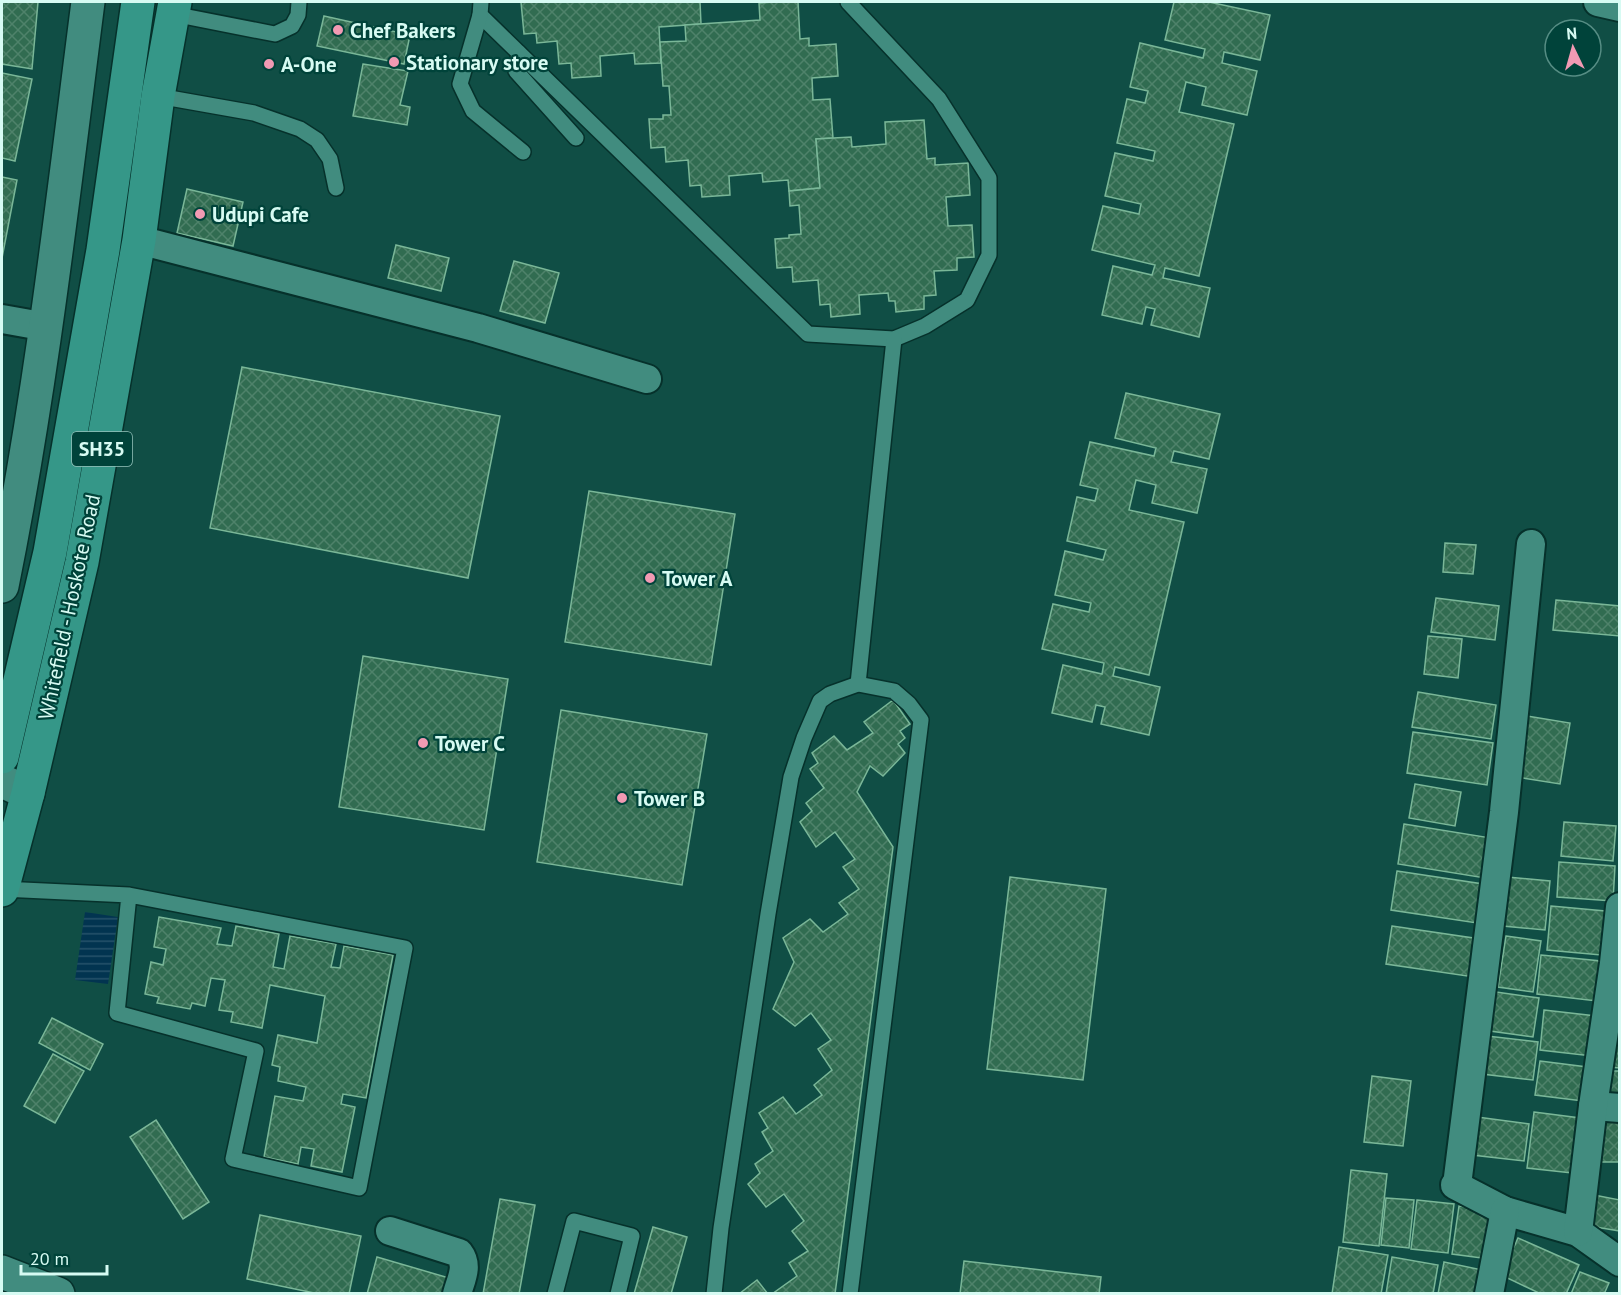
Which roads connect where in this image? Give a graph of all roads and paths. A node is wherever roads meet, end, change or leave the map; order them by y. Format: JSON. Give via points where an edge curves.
{"nodes":[{"id":1,"x":88,"y":2,"type":"edge"},
{"id":2,"x":138,"y":2,"type":"edge"},
{"id":3,"x":299,"y":2,"type":"edge"},
{"id":4,"x":848,"y":2,"type":"edge"},
{"id":5,"x":1598,"y":2,"type":"edge"},
{"id":6,"x":1620,"y":7,"type":"edge"},
{"id":7,"x":174,"y":8,"type":"edge"},
{"id":8,"x":481,"y":8,"type":"edge"},
{"id":9,"x":519,"y":53,"type":"junction"},
{"id":10,"x":158,"y":96,"type":"junction"},
{"id":11,"x":576,"y":138,"type":"dead end"},
{"id":12,"x":523,"y":153,"type":"dead end"},
{"id":13,"x":336,"y":188,"type":"dead end"},
{"id":14,"x":139,"y":240,"type":"junction"},
{"id":15,"x":2,"y":319,"type":"edge"},
{"id":16,"x":47,"y":327,"type":"junction"},
{"id":17,"x":894,"y":339,"type":"junction"},
{"id":18,"x":647,"y":379,"type":"dead end"},
{"id":19,"x":7,"y":532,"type":"edge"},
{"id":20,"x":1531,"y":543,"type":"dead end"},
{"id":21,"x":2,"y":586,"type":"edge"},
{"id":22,"x":858,"y":684,"type":"junction"},
{"id":23,"x":2,"y":757,"type":"edge"},
{"id":24,"x":13,"y":802,"type":"edge"},
{"id":25,"x":2,"y":889,"type":"edge"},
{"id":26,"x":129,"y":895,"type":"junction"},
{"id":27,"x":1620,"y":907,"type":"edge"},
{"id":28,"x":1606,"y":1107,"type":"edge"},
{"id":29,"x":1505,"y":1211,"type":"junction"},
{"id":30,"x":390,"y":1231,"type":"dead end"},
{"id":31,"x":1578,"y":1232,"type":"junction"},
{"id":32,"x":1620,"y":1262,"type":"edge"},
{"id":33,"x":2,"y":1272,"type":"edge"},
{"id":34,"x":58,"y":1293,"type":"edge"},
{"id":35,"x":457,"y":1293,"type":"edge"},
{"id":36,"x":555,"y":1293,"type":"edge"},
{"id":37,"x":618,"y":1293,"type":"edge"},
{"id":38,"x":714,"y":1293,"type":"edge"},
{"id":39,"x":850,"y":1293,"type":"edge"},
{"id":40,"x":1489,"y":1293,"type":"edge"}],
"edges":[{"from":1,"to":16,"type":"street"},
{"from":2,"to":23,"type":"main road","name":"Whitefield - Hoskote Road","number":"SH35","via":[[103,250],[52,541]]},
{"from":3,"to":7,"type":"lane","via":[[292,26],[275,34]]},
{"from":4,"to":17,"type":"lane","via":[[939,99],[989,178],[989,255],[967,300],[925,326]]},
{"from":5,"to":6,"type":"street"},
{"from":7,"to":10,"type":"main road","name":"Whitefield - Hoskote Road","number":"SH35"},
{"from":8,"to":9,"type":"lane"},
{"from":8,"to":12,"type":"lane","via":[[460,84],[473,111]]},
{"from":9,"to":11,"type":"lane","via":[[516,71]]},
{"from":9,"to":17,"type":"lane","via":[[808,334]]},
{"from":10,"to":13,"type":"lane","via":[[254,113],[300,129],[317,140],[330,159]]},
{"from":10,"to":14,"type":"main road","name":"Whitefield - Hoskote Road","number":"SH35"},
{"from":14,"to":18,"type":"street","via":[[478,328]]},
{"from":14,"to":24,"type":"main road","name":"Whitefield - Hoskote Road","number":"SH35","via":[[82,562]]},
{"from":15,"to":16,"type":"street"},
{"from":16,"to":19,"type":"street"},
{"from":17,"to":22,"type":"lane"},
{"from":19,"to":21,"type":"street"},
{"from":20,"to":29,"type":"street","via":[[1503,824],[1455,1185]]},
{"from":22,"to":38,"type":"lane","via":[[820,701],[790,777]]},
{"from":22,"to":39,"type":"lane","via":[[894,691],[921,720]]},
{"from":24,"to":25,"type":"main road","name":"Whitefield - Hoskote Road","number":"SH35"},
{"from":25,"to":26,"type":"lane"},
{"from":26,"to":26,"type":"lane","via":[[405,948],[359,1188],[233,1159],[256,1051],[117,1013]]},
{"from":27,"to":28,"type":"street"},
{"from":28,"to":31,"type":"street"},
{"from":29,"to":31,"type":"street"},
{"from":29,"to":40,"type":"street"},
{"from":30,"to":35,"type":"street","via":[[459,1253],[466,1265]]},
{"from":31,"to":32,"type":"street"},
{"from":33,"to":34,"type":"street"},
{"from":36,"to":37,"type":"lane","via":[[574,1221],[632,1236]]}]}
